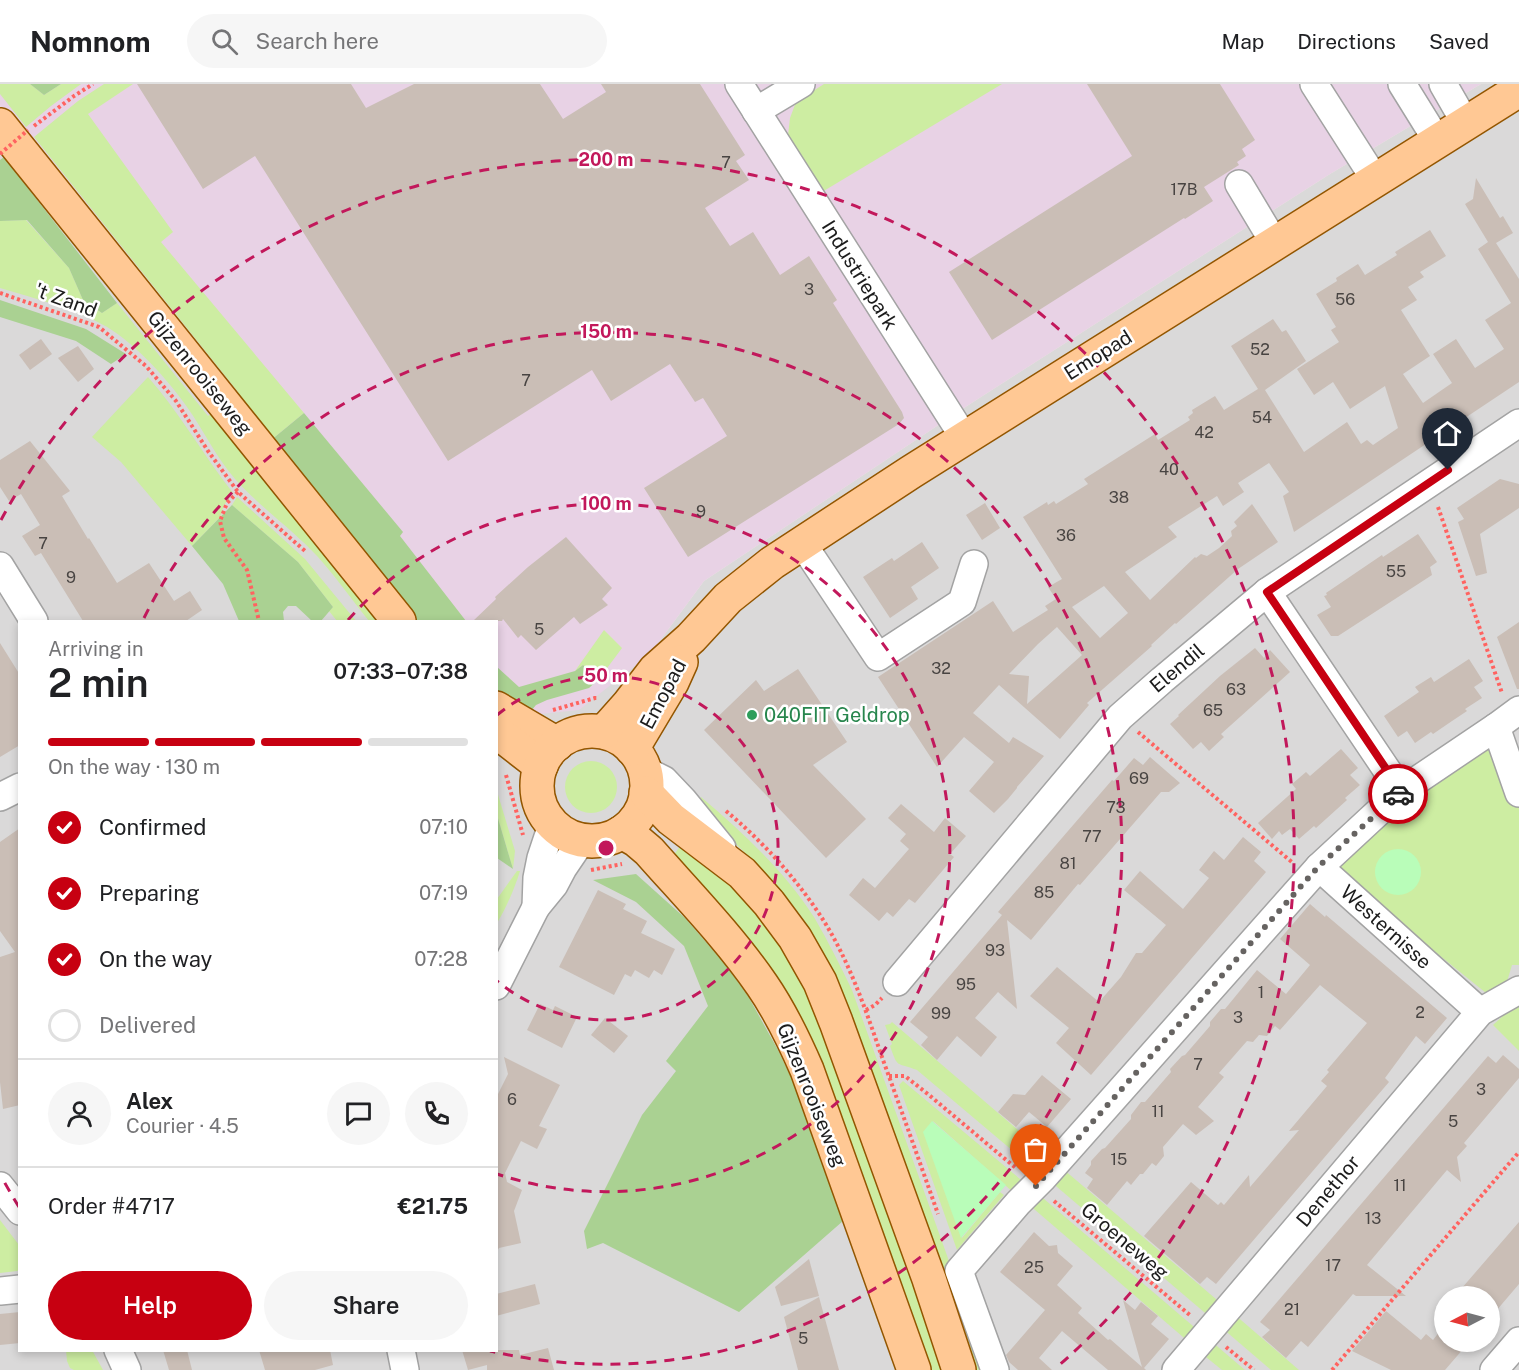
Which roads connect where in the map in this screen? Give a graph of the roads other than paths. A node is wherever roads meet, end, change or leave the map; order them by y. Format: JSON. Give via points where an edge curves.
{"nodes":[{"id":1,"x":739,"y":84,"type":"edge"},
{"id":2,"x":801,"y":84,"type":"edge"},
{"id":3,"x":1314,"y":84,"type":"edge"},
{"id":4,"x":1402,"y":84,"type":"edge"},
{"id":5,"x":1443,"y":84,"type":"edge"},
{"id":6,"x":1519,"y":90,"type":"edge"},
{"id":7,"x":756,"y":111,"type":"junction"},
{"id":8,"x":1466,"y":123,"type":"junction"},
{"id":9,"x":14,"y":128,"type":"edge"},
{"id":10,"x":1438,"y":142,"type":"junction"},
{"id":11,"x":1376,"y":181,"type":"junction"},
{"id":12,"x":1239,"y":184,"type":"dead end"},
{"id":13,"x":1275,"y":244,"type":"junction"},
{"id":14,"x":1519,"y":423,"type":"edge"},
{"id":15,"x":965,"y":439,"type":"junction"},
{"id":16,"x":802,"y":543,"type":"junction"},
{"id":17,"x":974,"y":564,"type":"dead end"},
{"id":18,"x":0,"y":566,"type":"edge"},
{"id":19,"x":1267,"y":592,"type":"junction"},
{"id":20,"x":33,"y":620,"type":"edge"},
{"id":21,"x":398,"y":620,"type":"edge"},
{"id":22,"x":691,"y":638,"type":"junction"},
{"id":23,"x":498,"y":710,"type":"edge"},
{"id":24,"x":1508,"y":718,"type":"edge"},
{"id":25,"x":498,"y":732,"type":"edge"},
{"id":26,"x":604,"y":732,"type":"junction"},
{"id":27,"x":542,"y":746,"type":"junction"},
{"id":28,"x":641,"y":771,"type":"junction"},
{"id":29,"x":18,"y":788,"type":"edge"},
{"id":30,"x":1401,"y":791,"type":"junction"},
{"id":31,"x":1519,"y":793,"type":"edge"},
{"id":32,"x":0,"y":797,"type":"edge"},
{"id":33,"x":552,"y":825,"type":"junction"},
{"id":34,"x":622,"y":832,"type":"junction"},
{"id":35,"x":582,"y":840,"type":"junction"},
{"id":36,"x":1314,"y":872,"type":"junction"},
{"id":37,"x":536,"y":907,"type":"junction"},
{"id":38,"x":498,"y":982,"type":"edge"},
{"id":39,"x":897,"y":982,"type":"dead end"},
{"id":40,"x":1519,"y":990,"type":"edge"},
{"id":41,"x":1480,"y":1012,"type":"junction"},
{"id":42,"x":0,"y":1186,"type":"edge"},
{"id":43,"x":18,"y":1208,"type":"edge"},
{"id":44,"x":18,"y":1289,"type":"edge"},
{"id":45,"x":0,"y":1291,"type":"edge"},
{"id":46,"x":1519,"y":1341,"type":"edge"},
{"id":47,"x":119,"y":1352,"type":"edge"},
{"id":48,"x":401,"y":1352,"type":"edge"},
{"id":49,"x":127,"y":1370,"type":"edge"},
{"id":50,"x":405,"y":1370,"type":"edge"},
{"id":51,"x":914,"y":1370,"type":"edge"},
{"id":52,"x":959,"y":1370,"type":"edge"},
{"id":53,"x":995,"y":1370,"type":"edge"},
{"id":54,"x":1176,"y":1370,"type":"edge"},
{"id":55,"x":1494,"y":1370,"type":"edge"}],
"edges":[{"from":1,"to":7,"type":"street","name":"Industriepark"},
{"from":2,"to":7,"type":"street"},
{"from":3,"to":11,"type":"street"},
{"from":4,"to":10,"type":"street"},
{"from":5,"to":8,"type":"street"},
{"from":6,"to":8,"type":"main road","name":"Emopad"},
{"from":7,"to":15,"type":"street","name":"Industriepark"},
{"from":8,"to":10,"type":"main road","name":"Emopad"},
{"from":9,"to":21,"type":"main road","name":"Gijzenrooiseweg"},
{"from":10,"to":11,"type":"main road","name":"Emopad"},
{"from":11,"to":13,"type":"main road","name":"Emopad"},
{"from":12,"to":13,"type":"street"},
{"from":13,"to":15,"type":"main road","name":"Emopad"},
{"from":14,"to":19,"type":"street","name":"Elendil"},
{"from":15,"to":16,"type":"main road","name":"Emopad"},
{"from":16,"to":17,"type":"street","via":[[878,657],[962,602]]},
{"from":16,"to":22,"type":"main road","name":"Emopad","via":[[728,598]]},
{"from":18,"to":20,"type":"street"},
{"from":19,"to":30,"type":"street"},
{"from":19,"to":39,"type":"street","name":"Elendil","via":[[1120,717]]},
{"from":22,"to":26,"type":"main road","name":"Emopad","via":[[655,670]]},
{"from":22,"to":28,"type":"main road","name":"Emopad"},
{"from":23,"to":27,"type":"main road"},
{"from":24,"to":30,"type":"street"},
{"from":24,"to":31,"type":"street"},
{"from":25,"to":27,"type":"main road"},
{"from":26,"to":27,"type":"main road","via":[[574,734]]},
{"from":26,"to":28,"type":"main road","via":[[620,738]]},
{"from":27,"to":33,"type":"main road","via":[[537,784],[540,803]]},
{"from":28,"to":34,"type":"main road","via":[[642,807]]},
{"from":28,"to":52,"type":"main road","via":[[671,819],[742,873],[769,903],[820,982]]},
{"from":29,"to":32,"type":"street"},
{"from":30,"to":36,"type":"street"},
{"from":33,"to":35,"type":"main road"},
{"from":33,"to":37,"type":"street","via":[[537,878]]},
{"from":34,"to":35,"type":"main road","via":[[596,841]]},
{"from":34,"to":51,"type":"main road","name":"Gijzenrooiseweg","via":[[649,851],[727,940],[762,984],[786,1025],[807,1070]]},
{"from":35,"to":37,"type":"street"},
{"from":36,"to":41,"type":"street","name":"Westernisse"},
{"from":36,"to":53,"type":"street","via":[[959,1271]]},
{"from":37,"to":38,"type":"street"},
{"from":40,"to":41,"type":"street"},
{"from":41,"to":54,"type":"street","name":"Denethor"},
{"from":42,"to":43,"type":"street"},
{"from":44,"to":45,"type":"street"},
{"from":46,"to":55,"type":"street"},
{"from":47,"to":49,"type":"street"},
{"from":48,"to":50,"type":"street"}]}
